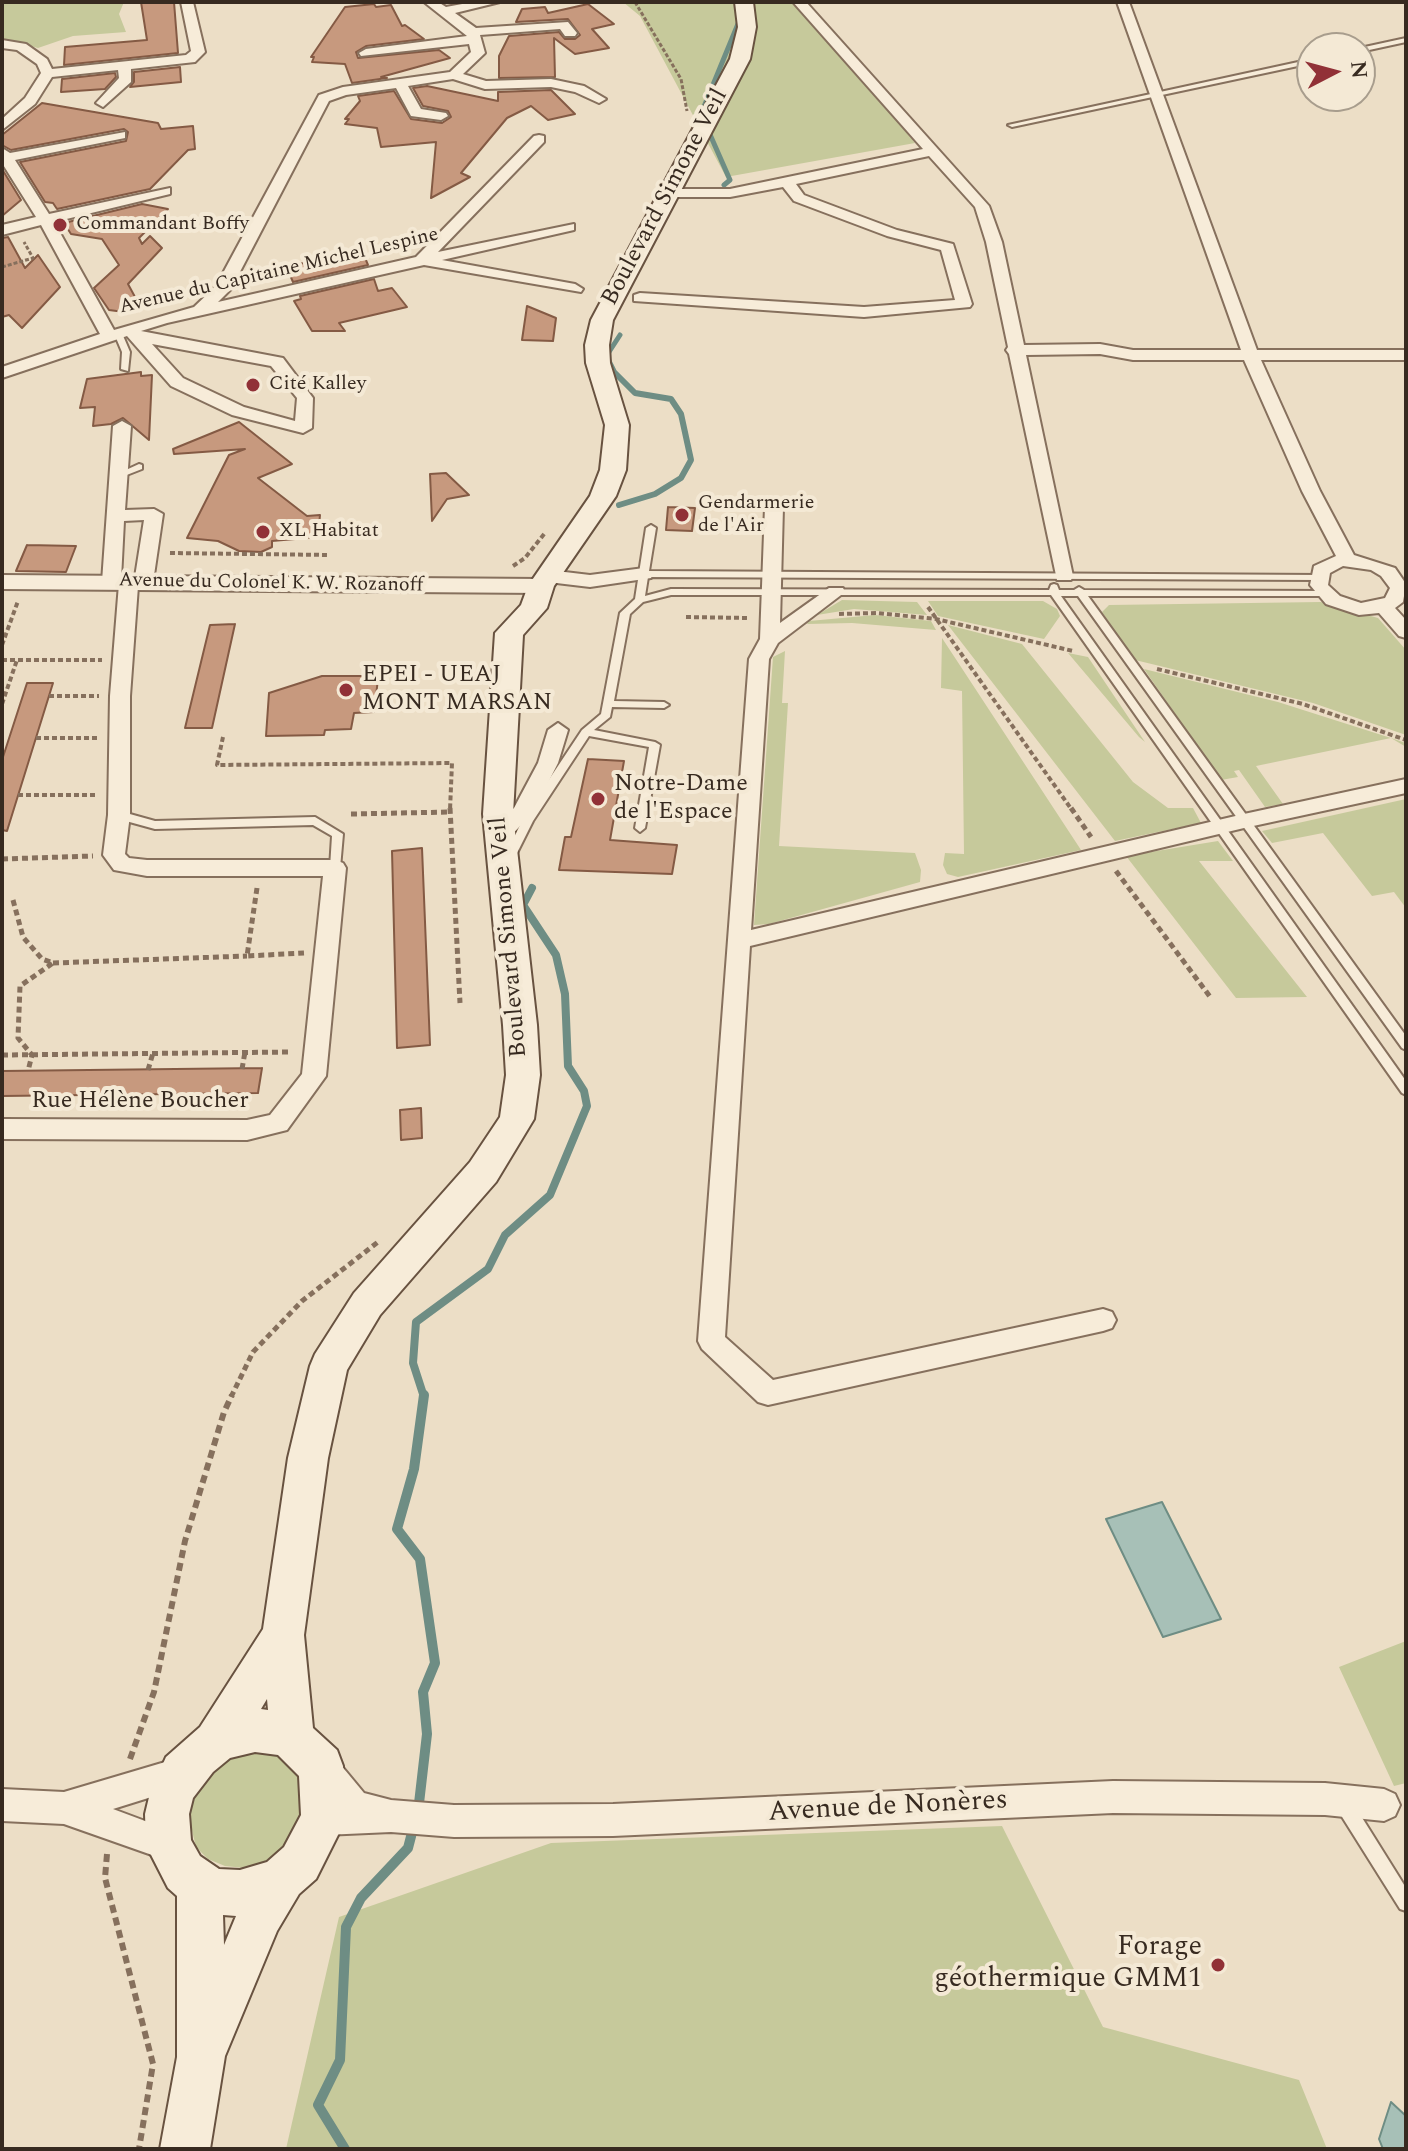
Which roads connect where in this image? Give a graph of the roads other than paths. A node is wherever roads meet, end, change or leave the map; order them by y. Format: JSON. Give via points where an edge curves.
{"nodes":[{"id":1,"x":187,"y":2,"type":"edge"},
{"id":2,"x":430,"y":2,"type":"edge"},
{"id":3,"x":494,"y":2,"type":"edge"},
{"id":4,"x":744,"y":2,"type":"edge"},
{"id":5,"x":799,"y":2,"type":"edge"},
{"id":6,"x":1123,"y":2,"type":"edge"},
{"id":7,"x":446,"y":11,"type":"junction"},
{"id":8,"x":570,"y":33,"type":"dead end"},
{"id":9,"x":474,"y":36,"type":"junction"},
{"id":10,"x":1406,"y":40,"type":"edge"},
{"id":11,"x":2,"y":44,"type":"edge"},
{"id":12,"x":1376,"y":47,"type":"edge"},
{"id":13,"x":366,"y":53,"type":"dead end"},
{"id":14,"x":1296,"y":64,"type":"edge"},
{"id":15,"x":124,"y":65,"type":"junction"},
{"id":16,"x":48,"y":73,"type":"junction"},
{"id":17,"x":454,"y":75,"type":"junction"},
{"id":18,"x":400,"y":83,"type":"junction"},
{"id":19,"x":1156,"y":95,"type":"junction"},
{"id":20,"x":599,"y":99,"type":"dead end"},
{"id":21,"x":103,"y":103,"type":"dead end"},
{"id":22,"x":441,"y":116,"type":"dead end"},
{"id":23,"x":1012,"y":125,"type":"dead end"},
{"id":24,"x":2,"y":126,"type":"edge"},
{"id":25,"x":120,"y":135,"type":"dead end"},
{"id":26,"x":539,"y":139,"type":"dead end"},
{"id":27,"x":925,"y":153,"type":"dead end"},
{"id":28,"x":3,"y":155,"type":"edge"},
{"id":29,"x":788,"y":183,"type":"junction"},
{"id":30,"x":165,"y":191,"type":"dead end"},
{"id":31,"x":667,"y":193,"type":"junction"},
{"id":32,"x":45,"y":219,"type":"junction"},
{"id":33,"x":569,"y":227,"type":"dead end"},
{"id":34,"x":9,"y":228,"type":"edge"},
{"id":35,"x":421,"y":261,"type":"junction"},
{"id":36,"x":575,"y":289,"type":"dead end"},
{"id":37,"x":640,"y":298,"type":"dead end"},
{"id":38,"x":196,"y":312,"type":"junction"},
{"id":39,"x":124,"y":334,"type":"junction"},
{"id":40,"x":1014,"y":350,"type":"junction"},
{"id":41,"x":1406,"y":355,"type":"edge"},
{"id":42,"x":1251,"y":356,"type":"junction"},
{"id":43,"x":125,"y":369,"type":"dead end"},
{"id":44,"x":2,"y":373,"type":"edge"},
{"id":45,"x":122,"y":426,"type":"dead end"},
{"id":46,"x":139,"y":467,"type":"dead end"},
{"id":47,"x":119,"y":475,"type":"junction"},
{"id":48,"x":774,"y":507,"type":"dead end"},
{"id":49,"x":116,"y":516,"type":"junction"},
{"id":50,"x":651,"y":528,"type":"dead end"},
{"id":51,"x":1348,"y":561,"type":"junction"},
{"id":52,"x":644,"y":574,"type":"junction"},
{"id":53,"x":1064,"y":576,"type":"junction"},
{"id":54,"x":545,"y":581,"type":"junction"},
{"id":55,"x":13,"y":582,"type":"edge"},
{"id":56,"x":128,"y":582,"type":"junction"},
{"id":57,"x":771,"y":584,"type":"junction"},
{"id":58,"x":1402,"y":584,"type":"edge"},
{"id":59,"x":1321,"y":585,"type":"junction"},
{"id":60,"x":836,"y":592,"type":"junction"},
{"id":61,"x":1054,"y":593,"type":"junction"},
{"id":62,"x":1080,"y":593,"type":"junction"},
{"id":63,"x":640,"y":600,"type":"junction"},
{"id":64,"x":1384,"y":607,"type":"junction"},
{"id":65,"x":770,"y":628,"type":"junction"},
{"id":66,"x":1406,"y":632,"type":"edge"},
{"id":67,"x":611,"y":704,"type":"junction"},
{"id":68,"x":664,"y":705,"type":"dead end"},
{"id":69,"x":558,"y":730,"type":"dead end"},
{"id":70,"x":586,"y":732,"type":"junction"},
{"id":71,"x":1406,"y":786,"type":"edge"},
{"id":72,"x":119,"y":805,"type":"junction"},
{"id":73,"x":1244,"y":821,"type":"junction"},
{"id":74,"x":1220,"y":826,"type":"junction"},
{"id":75,"x":640,"y":828,"type":"dead end"},
{"id":76,"x":502,"y":852,"type":"junction"},
{"id":77,"x":335,"y":868,"type":"junction"},
{"id":78,"x":738,"y":941,"type":"junction"},
{"id":79,"x":1406,"y":1045,"type":"edge"},
{"id":80,"x":1406,"y":1090,"type":"edge"},
{"id":81,"x":2,"y":1129,"type":"edge"},
{"id":82,"x":1103,"y":1320,"type":"dead end"},
{"id":83,"x":283,"y":1635,"type":"junction"},
{"id":84,"x":215,"y":1742,"type":"junction"},
{"id":85,"x":307,"y":1752,"type":"junction"},
{"id":86,"x":182,"y":1773,"type":"junction"},
{"id":87,"x":1341,"y":1800,"type":"junction"},
{"id":88,"x":1395,"y":1804,"type":"edge"},
{"id":89,"x":2,"y":1805,"type":"edge"},
{"id":90,"x":64,"y":1808,"type":"junction"},
{"id":91,"x":391,"y":1816,"type":"junction"},
{"id":92,"x":324,"y":1819,"type":"junction"},
{"id":93,"x":169,"y":1845,"type":"junction"},
{"id":94,"x":283,"y":1878,"type":"junction"},
{"id":95,"x":200,"y":1885,"type":"junction"},
{"id":96,"x":1406,"y":1903,"type":"edge"},
{"id":97,"x":201,"y":2057,"type":"junction"},
{"id":98,"x":185,"y":2149,"type":"edge"}],
"edges":[{"from":1,"to":15,"type":"street","via":[[198,52],[190,59]]},
{"from":2,"to":7,"type":"street"},
{"from":3,"to":7,"type":"street"},
{"from":4,"to":31,"type":"main road","name":"Boulevard Simone Veil","via":[[747,27],[740,59]]},
{"from":5,"to":40,"type":"street","via":[[982,206]]},
{"from":6,"to":19,"type":"street"},
{"from":7,"to":9,"type":"street"},
{"from":8,"to":9,"type":"street","via":[[563,25]]},
{"from":9,"to":13,"type":"street"},
{"from":9,"to":17,"type":"street","via":[[478,53]]},
{"from":10,"to":12,"type":"lane"},
{"from":11,"to":16,"type":"street","via":[[21,47]]},
{"from":14,"to":19,"type":"lane"},
{"from":15,"to":16,"type":"street"},
{"from":15,"to":21,"type":"street","via":[[126,79]]},
{"from":16,"to":24,"type":"street","via":[[30,101]]},
{"from":17,"to":18,"type":"street"},
{"from":17,"to":20,"type":"street","via":[[485,85],[551,83]]},
{"from":18,"to":22,"type":"street","via":[[412,118]]},
{"from":18,"to":38,"type":"street","via":[[324,98],[223,289]]},
{"from":19,"to":23,"type":"lane"},
{"from":19,"to":42,"type":"street"},
{"from":25,"to":28,"type":"street"},
{"from":26,"to":35,"type":"street"},
{"from":27,"to":29,"type":"street"},
{"from":28,"to":32,"type":"street"},
{"from":29,"to":31,"type":"street","via":[[730,193]]},
{"from":29,"to":37,"type":"street","via":[[799,198],[892,233],[948,247],[964,304],[864,312]]},
{"from":30,"to":32,"type":"street"},
{"from":31,"to":54,"type":"main road","name":"Boulevard Simone Veil","via":[[602,320],[597,345],[617,425],[613,470],[603,496]]},
{"from":32,"to":34,"type":"street"},
{"from":32,"to":39,"type":"street"},
{"from":33,"to":35,"type":"street","name":"Avenue du Capitaine Michel Lespine"},
{"from":35,"to":36,"type":"street"},
{"from":35,"to":38,"type":"street","name":"Avenue du Capitaine Michel Lespine"},
{"from":38,"to":39,"type":"street","name":"Avenue du Capitaine Michel Lespine"},
{"from":39,"to":39,"type":"street","via":[[177,382],[238,411],[303,428],[305,398],[277,362]]},
{"from":39,"to":43,"type":"lane"},
{"from":39,"to":44,"type":"street","name":"Avenue du Capitaine Michel Lespine"},
{"from":40,"to":42,"type":"street"},
{"from":40,"to":53,"type":"street"},
{"from":41,"to":42,"type":"street"},
{"from":42,"to":51,"type":"street"},
{"from":45,"to":47,"type":"street"},
{"from":46,"to":47,"type":"lane"},
{"from":47,"to":49,"type":"street"},
{"from":48,"to":57,"type":"street"},
{"from":49,"to":56,"type":"street"},
{"from":49,"to":56,"type":"street","via":[[154,514],[148,552]]},
{"from":50,"to":52,"type":"lane"},
{"from":51,"to":58,"type":"street","via":[[1377,566]]},
{"from":51,"to":59,"type":"street","via":[[1329,565]]},
{"from":52,"to":54,"type":"street","name":"Avenue du Colonel K. W. Rozanoff"},
{"from":52,"to":57,"type":"lane"},
{"from":52,"to":63,"type":"lane"},
{"from":53,"to":57,"type":"lane"},
{"from":53,"to":59,"type":"lane"},
{"from":53,"to":61,"type":"lane"},
{"from":53,"to":62,"type":"lane"},
{"from":54,"to":56,"type":"street","name":"Avenue du Colonel K. W. Rozanoff"},
{"from":54,"to":76,"type":"main road","name":"Boulevard Simone Veil","via":[[533,608],[509,633]]},
{"from":55,"to":56,"type":"street","name":"Avenue du Colonel K. W. Rozanoff"},
{"from":56,"to":72,"type":"street"},
{"from":57,"to":60,"type":"lane"},
{"from":57,"to":63,"type":"lane","via":[[671,592]]},
{"from":57,"to":65,"type":"street"},
{"from":58,"to":64,"type":"street","via":[[1398,596]]},
{"from":59,"to":62,"type":"lane"},
{"from":59,"to":64,"type":"street","via":[[1345,606]]},
{"from":60,"to":61,"type":"lane"},
{"from":60,"to":65,"type":"street","via":[[800,618]]},
{"from":61,"to":62,"type":"lane"},
{"from":61,"to":74,"type":"lane"},
{"from":62,"to":73,"type":"lane"},
{"from":63,"to":67,"type":"lane","via":[[625,613]]},
{"from":64,"to":66,"type":"street"},
{"from":65,"to":78,"type":"street","via":[[759,659]]},
{"from":67,"to":68,"type":"lane"},
{"from":67,"to":70,"type":"lane"},
{"from":69,"to":76,"type":"street","via":[[548,763]]},
{"from":70,"to":75,"type":"lane","via":[[655,745]]},
{"from":70,"to":76,"type":"lane"},
{"from":71,"to":73,"type":"street"},
{"from":72,"to":77,"type":"lane","via":[[155,825],[315,821],[338,834]]},
{"from":72,"to":77,"type":"street","via":[[114,855],[122,865]]},
{"from":73,"to":74,"type":"street"},
{"from":73,"to":79,"type":"lane"},
{"from":74,"to":78,"type":"street"},
{"from":74,"to":80,"type":"lane"},
{"from":76,"to":83,"type":"main road","name":"Boulevard Simone Veil","via":[[522,1062],[517,1119],[483,1172],[367,1304],[329,1366],[308,1458]]},
{"from":77,"to":81,"type":"street","name":"Rue Hélène Boucher","via":[[314,1076],[278,1123],[247,1130]]},
{"from":78,"to":82,"type":"street","via":[[711,1341],[768,1393]]},
{"from":83,"to":84,"type":"main road","name":"Boulevard Simone Veil"},
{"from":83,"to":85,"type":"main road","name":"Boulevard Simone Veil"},
{"from":84,"to":85,"type":"main road","via":[[255,1730],[274,1732]]},
{"from":84,"to":86,"type":"main road"},
{"from":85,"to":91,"type":"street","name":"Avenue de Nonères","via":[[355,1807]]},
{"from":85,"to":92,"type":"main road"},
{"from":86,"to":90,"type":"street"},
{"from":86,"to":93,"type":"main road","via":[[167,1814]]},
{"from":87,"to":88,"type":"street","name":"Avenue de Nonères"},
{"from":87,"to":91,"type":"street","name":"Avenue de Nonères","via":[[1113,1797],[613,1820]]},
{"from":87,"to":96,"type":"lane"},
{"from":89,"to":90,"type":"street"},
{"from":90,"to":93,"type":"street"},
{"from":91,"to":92,"type":"street","name":"Avenue de Nonères"},
{"from":92,"to":94,"type":"main road","via":[[300,1863]]},
{"from":93,"to":95,"type":"main road","via":[[184,1872]]},
{"from":94,"to":95,"type":"main road","via":[[240,1893]]},
{"from":94,"to":97,"type":"main road","via":[[260,1915]]},
{"from":95,"to":97,"type":"main road"},
{"from":97,"to":98,"type":"main road"}]}
